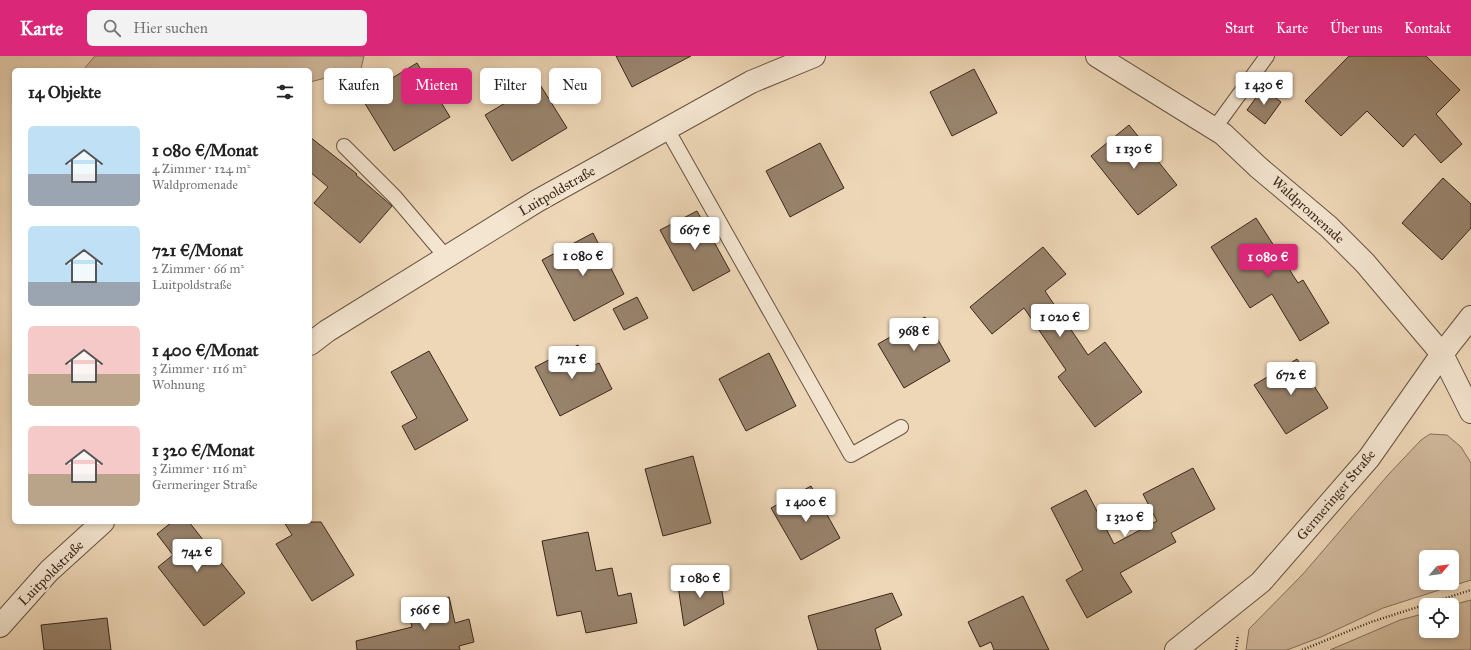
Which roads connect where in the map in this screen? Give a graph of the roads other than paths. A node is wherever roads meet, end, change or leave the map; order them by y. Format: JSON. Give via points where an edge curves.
{"nodes":[{"id":1,"x":814,"y":56,"type":"edge"},
{"id":2,"x":1097,"y":56,"type":"edge"},
{"id":3,"x":1267,"y":56,"type":"edge"},
{"id":4,"x":667,"y":129,"type":"junction"},
{"id":5,"x":1214,"y":129,"type":"junction"},
{"id":6,"x":344,"y":146,"type":"dead end"},
{"id":7,"x":446,"y":257,"type":"junction"},
{"id":8,"x":1471,"y":317,"type":"edge"},
{"id":9,"x":312,"y":342,"type":"edge"},
{"id":10,"x":1442,"y":354,"type":"junction"},
{"id":11,"x":1471,"y":412,"type":"edge"},
{"id":12,"x":901,"y":427,"type":"dead end"},
{"id":13,"x":101,"y":524,"type":"edge"},
{"id":14,"x":0,"y":626,"type":"edge"},
{"id":15,"x":1176,"y":650,"type":"edge"}],
"edges":[{"from":1,"to":4,"type":"street","name":"Luitpoldstraße","via":[[751,82]]},
{"from":2,"to":5,"type":"street","name":"Waldpromenade"},
{"from":3,"to":5,"type":"lane"},
{"from":4,"to":7,"type":"street","name":"Luitpoldstraße","via":[[537,201]]},
{"from":4,"to":12,"type":"lane","via":[[851,455]]},
{"from":5,"to":10,"type":"street","name":"Waldpromenade","via":[[1223,134],[1329,227],[1364,263]]},
{"from":6,"to":7,"type":"lane","via":[[395,198]]},
{"from":7,"to":9,"type":"street","name":"Luitpoldstraße"},
{"from":8,"to":10,"type":"street","name":"Germeringer Straße"},
{"from":10,"to":11,"type":"street","name":"Waldpromenade"},
{"from":10,"to":15,"type":"street","name":"Germeringer Straße","via":[[1369,458],[1261,582]]},
{"from":13,"to":14,"type":"street","name":"Luitpoldstraße","via":[[49,571]]}]}
